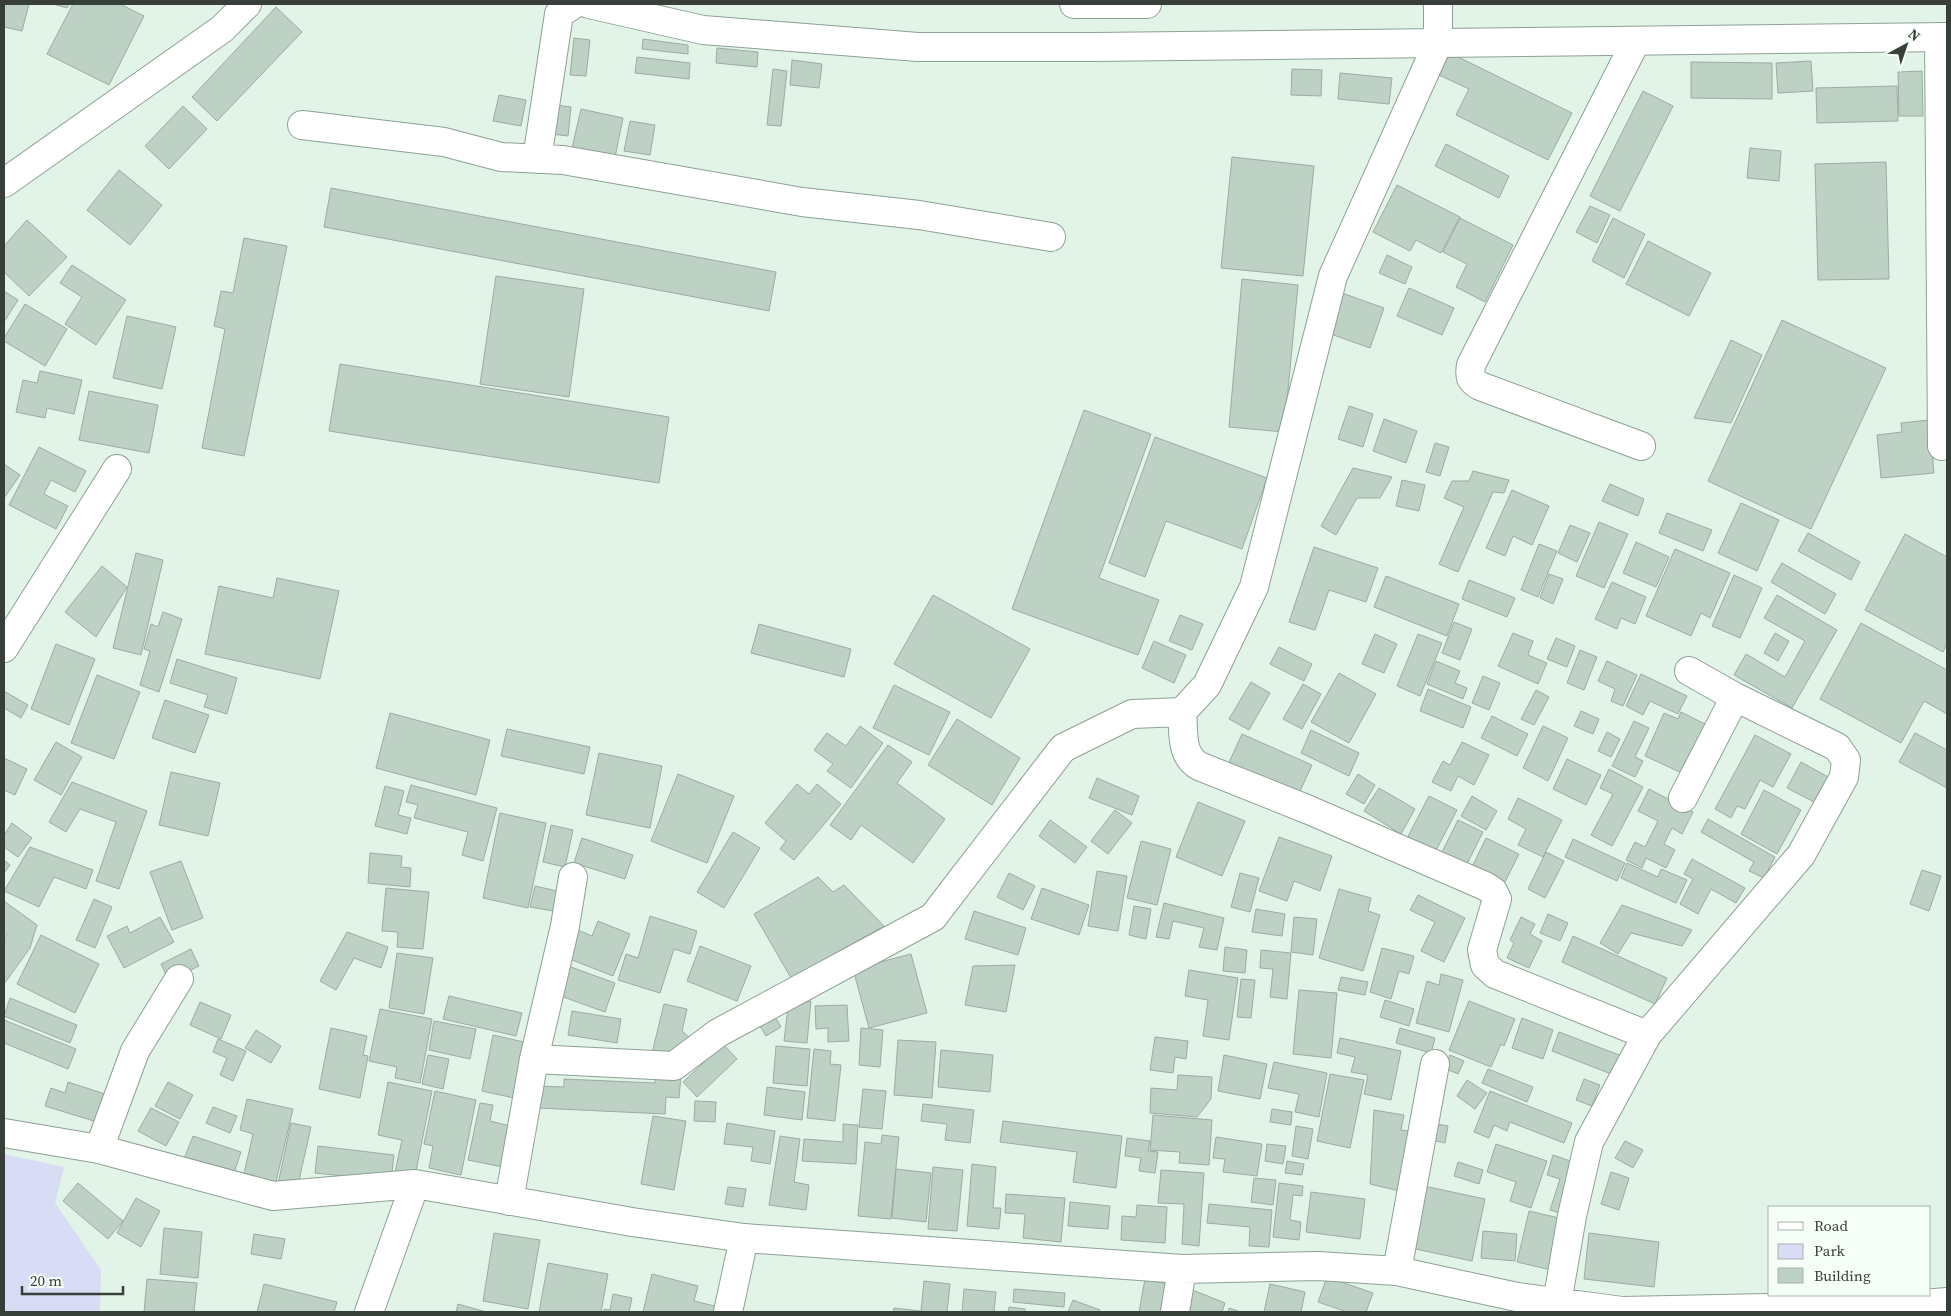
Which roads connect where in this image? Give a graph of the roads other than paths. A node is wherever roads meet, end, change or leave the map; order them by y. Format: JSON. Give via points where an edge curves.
{"nodes":[{"id":1,"x":247,"y":4,"type":"edge"},
{"id":2,"x":574,"y":4,"type":"edge"},
{"id":3,"x":589,"y":4,"type":"edge"},
{"id":4,"x":1074,"y":4,"type":"edge"},
{"id":5,"x":1147,"y":4,"type":"edge"},
{"id":6,"x":1438,"y":4,"type":"edge"},
{"id":7,"x":1943,"y":37,"type":"edge"},
{"id":8,"x":1636,"y":41,"type":"junction"},
{"id":9,"x":1438,"y":43,"type":"junction"},
{"id":10,"x":302,"y":125,"type":"dead end"},
{"id":11,"x":538,"y":159,"type":"junction"},
{"id":12,"x":4,"y":183,"type":"edge"},
{"id":13,"x":1050,"y":237,"type":"dead end"},
{"id":14,"x":1641,"y":446,"type":"dead end"},
{"id":15,"x":1942,"y":446,"type":"dead end"},
{"id":16,"x":117,"y":468,"type":"dead end"},
{"id":17,"x":4,"y":648,"type":"edge"},
{"id":18,"x":1689,"y":671,"type":"dead end"},
{"id":19,"x":1735,"y":697,"type":"junction"},
{"id":20,"x":1182,"y":712,"type":"junction"},
{"id":21,"x":1683,"y":798,"type":"dead end"},
{"id":22,"x":573,"y":877,"type":"dead end"},
{"id":23,"x":179,"y":979,"type":"dead end"},
{"id":24,"x":1647,"y":1035,"type":"junction"},
{"id":25,"x":534,"y":1059,"type":"junction"},
{"id":26,"x":1436,"y":1064,"type":"dead end"},
{"id":27,"x":4,"y":1133,"type":"edge"},
{"id":28,"x":99,"y":1149,"type":"junction"},
{"id":29,"x":415,"y":1184,"type":"junction"},
{"id":30,"x":509,"y":1201,"type":"junction"},
{"id":31,"x":744,"y":1238,"type":"junction"},
{"id":32,"x":1182,"y":1269,"type":"junction"},
{"id":33,"x":1397,"y":1271,"type":"junction"},
{"id":34,"x":1947,"y":1302,"type":"edge"},
{"id":35,"x":1557,"y":1303,"type":"junction"},
{"id":36,"x":1516,"y":1305,"type":"edge"},
{"id":37,"x":369,"y":1312,"type":"edge"},
{"id":38,"x":728,"y":1312,"type":"edge"},
{"id":39,"x":1174,"y":1312,"type":"edge"},
{"id":40,"x":1622,"y":1312,"type":"edge"}],
"edges":[{"from":1,"to":12,"type":"street","via":[[222,29]]},
{"from":2,"to":11,"type":"street","via":[[559,14]]},
{"from":3,"to":9,"type":"street","via":[[703,30],[918,46]]},
{"from":4,"to":5,"type":"street"},
{"from":6,"to":9,"type":"street"},
{"from":7,"to":8,"type":"street"},
{"from":7,"to":15,"type":"street"},
{"from":8,"to":9,"type":"street"},
{"from":8,"to":14,"type":"street","via":[[1471,365],[1469,376],[1480,386]]},
{"from":9,"to":20,"type":"street","via":[[1333,276],[1254,587],[1207,685]]},
{"from":10,"to":11,"type":"street","via":[[444,142],[501,157]]},
{"from":11,"to":13,"type":"street","via":[[563,160],[802,202],[919,215]]},
{"from":16,"to":17,"type":"street"},
{"from":18,"to":19,"type":"street"},
{"from":19,"to":21,"type":"street"},
{"from":19,"to":24,"type":"street","via":[[1837,747],[1846,760],[1844,777],[1802,855]]},
{"from":20,"to":24,"type":"street","via":[[1186,753],[1199,766],[1493,891],[1497,899],[1482,950],[1485,965],[1495,974]]},
{"from":20,"to":25,"type":"street","via":[[1132,714],[1063,748],[933,916],[718,1033],[674,1066]]},
{"from":22,"to":25,"type":"street"},
{"from":23,"to":28,"type":"street","via":[[135,1051]]},
{"from":24,"to":35,"type":"street","via":[[1589,1142]]},
{"from":25,"to":30,"type":"street"},
{"from":26,"to":33,"type":"street"},
{"from":27,"to":28,"type":"street"},
{"from":28,"to":29,"type":"street","via":[[274,1196]]},
{"from":29,"to":30,"type":"street"},
{"from":29,"to":37,"type":"street"},
{"from":30,"to":31,"type":"street"},
{"from":31,"to":32,"type":"street"},
{"from":31,"to":38,"type":"street"},
{"from":32,"to":33,"type":"street","via":[[1318,1266]]},
{"from":32,"to":39,"type":"street"},
{"from":33,"to":36,"type":"street"},
{"from":34,"to":40,"type":"street"},
{"from":35,"to":36,"type":"street"},
{"from":35,"to":40,"type":"street"}]}
